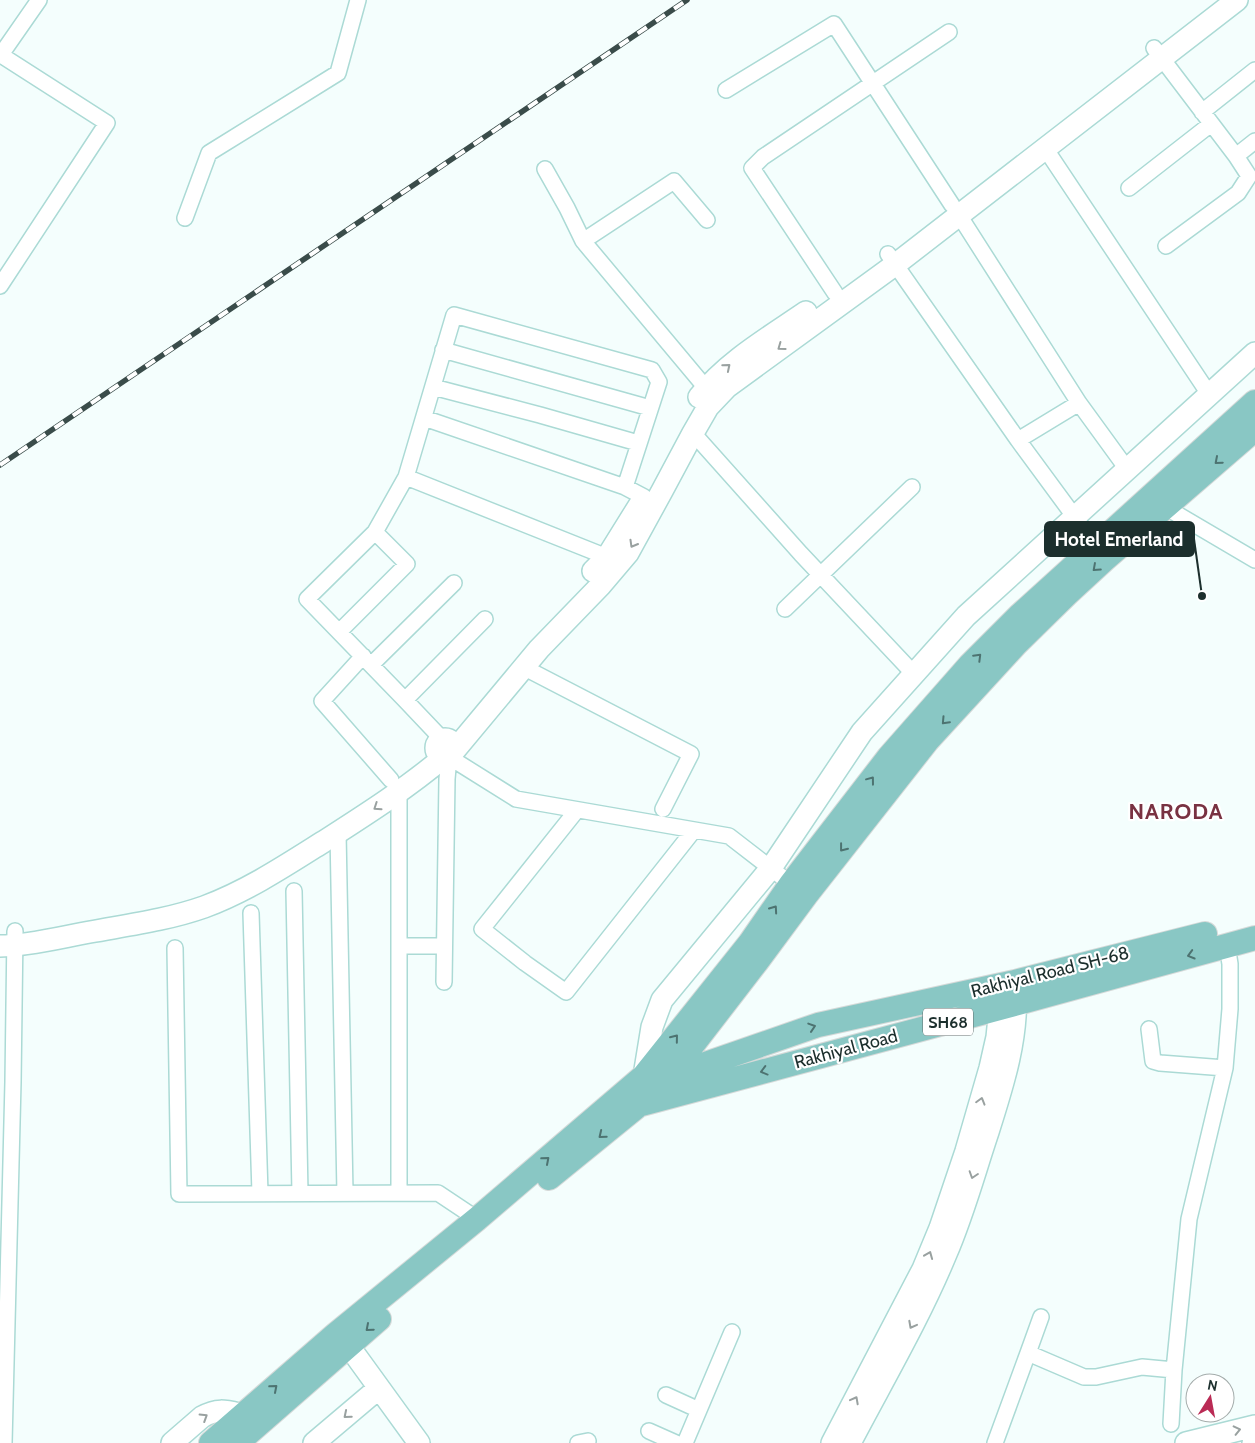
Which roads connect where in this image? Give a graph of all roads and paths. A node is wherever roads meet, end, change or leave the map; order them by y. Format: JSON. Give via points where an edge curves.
{"nodes":[{"id":1,"x":39,"y":0,"type":"edge"},
{"id":2,"x":358,"y":0,"type":"edge"},
{"id":3,"x":1216,"y":0,"type":"edge"},
{"id":4,"x":1237,"y":0,"type":"edge"},
{"id":5,"x":948,"y":32,"type":"dead end"},
{"id":6,"x":1158,"y":53,"type":"junction"},
{"id":7,"x":0,"y":56,"type":"edge"},
{"id":8,"x":1255,"y":70,"type":"edge"},
{"id":9,"x":872,"y":84,"type":"junction"},
{"id":10,"x":726,"y":90,"type":"dead end"},
{"id":11,"x":1206,"y":118,"type":"junction"},
{"id":12,"x":1255,"y":141,"type":"edge"},
{"id":13,"x":1045,"y":148,"type":"junction"},
{"id":14,"x":1236,"y":156,"type":"junction"},
{"id":15,"x":545,"y":169,"type":"dead end"},
{"id":16,"x":1129,"y":188,"type":"dead end"},
{"id":17,"x":955,"y":210,"type":"junction"},
{"id":18,"x":185,"y":218,"type":"dead end"},
{"id":19,"x":707,"y":220,"type":"dead end"},
{"id":20,"x":583,"y":241,"type":"junction"},
{"id":21,"x":1166,"y":246,"type":"dead end"},
{"id":22,"x":892,"y":259,"type":"junction"},
{"id":23,"x":0,"y":286,"type":"edge"},
{"id":24,"x":835,"y":292,"type":"junction"},
{"id":25,"x":443,"y":350,"type":"junction"},
{"id":26,"x":1255,"y":353,"type":"edge"},
{"id":27,"x":433,"y":387,"type":"junction"},
{"id":28,"x":706,"y":388,"type":"junction"},
{"id":29,"x":1209,"y":394,"type":"junction"},
{"id":30,"x":1255,"y":402,"type":"edge"},
{"id":31,"x":1079,"y":403,"type":"junction"},
{"id":32,"x":650,"y":408,"type":"junction"},
{"id":33,"x":424,"y":418,"type":"junction"},
{"id":34,"x":1255,"y":429,"type":"edge"},
{"id":35,"x":693,"y":433,"type":"junction"},
{"id":36,"x":1018,"y":440,"type":"junction"},
{"id":37,"x":638,"y":443,"type":"junction"},
{"id":38,"x":1127,"y":469,"type":"junction"},
{"id":39,"x":406,"y":477,"type":"junction"},
{"id":40,"x":625,"y":487,"type":"junction"},
{"id":41,"x":912,"y":487,"type":"dead end"},
{"id":42,"x":644,"y":498,"type":"junction"},
{"id":43,"x":1165,"y":507,"type":"junction"},
{"id":44,"x":1074,"y":517,"type":"junction"},
{"id":45,"x":375,"y":532,"type":"junction"},
{"id":46,"x":1096,"y":546,"type":"junction"},
{"id":47,"x":607,"y":557,"type":"junction"},
{"id":48,"x":1255,"y":560,"type":"edge"},
{"id":49,"x":821,"y":575,"type":"junction"},
{"id":50,"x":454,"y":583,"type":"dead end"},
{"id":51,"x":785,"y":609,"type":"dead end"},
{"id":52,"x":485,"y":618,"type":"dead end"},
{"id":53,"x":339,"y":632,"type":"junction"},
{"id":54,"x":367,"y":660,"type":"junction"},
{"id":55,"x":523,"y":667,"type":"junction"},
{"id":56,"x":914,"y":674,"type":"junction"},
{"id":57,"x":405,"y":700,"type":"junction"},
{"id":58,"x":445,"y":749,"type":"junction"},
{"id":59,"x":395,"y":786,"type":"junction"},
{"id":60,"x":663,"y":809,"type":"dead end"},
{"id":61,"x":577,"y":810,"type":"junction"},
{"id":62,"x":694,"y":830,"type":"junction"},
{"id":63,"x":338,"y":832,"type":"junction"},
{"id":64,"x":771,"y":868,"type":"junction"},
{"id":65,"x":246,"y":881,"type":"junction"},
{"id":66,"x":792,"y":884,"type":"junction"},
{"id":67,"x":294,"y":891,"type":"dead end"},
{"id":68,"x":251,"y":913,"type":"dead end"},
{"id":69,"x":1255,"y":922,"type":"edge"},
{"id":70,"x":7,"y":938,"type":"edge"},
{"id":71,"x":1255,"y":938,"type":"edge"},
{"id":72,"x":1227,"y":945,"type":"junction"},
{"id":73,"x":399,"y":946,"type":"junction"},
{"id":74,"x":444,"y":946,"type":"junction"},
{"id":75,"x":175,"y":948,"type":"dead end"},
{"id":76,"x":444,"y":982,"type":"dead end"},
{"id":77,"x":1008,"y":994,"type":"junction"},
{"id":78,"x":1149,"y":1028,"type":"dead end"},
{"id":79,"x":1225,"y":1068,"type":"junction"},
{"id":80,"x":655,"y":1077,"type":"junction"},
{"id":81,"x":7,"y":1082,"type":"edge"},
{"id":82,"x":610,"y":1104,"type":"junction"},
{"id":83,"x":640,"y":1104,"type":"junction"},
{"id":84,"x":260,"y":1193,"type":"junction"},
{"id":85,"x":300,"y":1193,"type":"junction"},
{"id":86,"x":344,"y":1193,"type":"junction"},
{"id":87,"x":399,"y":1193,"type":"junction"},
{"id":88,"x":477,"y":1219,"type":"junction"},
{"id":89,"x":1041,"y":1316,"type":"dead end"},
{"id":90,"x":732,"y":1332,"type":"dead end"},
{"id":91,"x":348,"y":1345,"type":"junction"},
{"id":92,"x":1028,"y":1353,"type":"junction"},
{"id":93,"x":1174,"y":1370,"type":"junction"},
{"id":94,"x":379,"y":1388,"type":"junction"},
{"id":95,"x":666,"y":1395,"type":"dead end"},
{"id":96,"x":699,"y":1410,"type":"junction"},
{"id":97,"x":243,"y":1415,"type":"junction"},
{"id":98,"x":1171,"y":1424,"type":"dead end"},
{"id":99,"x":1255,"y":1426,"type":"edge"},
{"id":100,"x":649,"y":1431,"type":"dead end"},
{"id":101,"x":4,"y":1443,"type":"edge"},
{"id":102,"x":172,"y":1443,"type":"edge"},
{"id":103,"x":211,"y":1443,"type":"edge"},
{"id":104,"x":237,"y":1443,"type":"edge"},
{"id":105,"x":314,"y":1443,"type":"edge"},
{"id":106,"x":419,"y":1443,"type":"edge"},
{"id":107,"x":676,"y":1443,"type":"edge"},
{"id":108,"x":685,"y":1443,"type":"edge"},
{"id":109,"x":832,"y":1443,"type":"edge"},
{"id":110,"x":850,"y":1443,"type":"edge"},
{"id":111,"x":995,"y":1443,"type":"edge"},
{"id":112,"x":1186,"y":1443,"type":"edge"}],
"edges":[{"from":1,"to":7,"type":"street"},
{"from":2,"to":18,"type":"street","via":[[338,73],[209,153]]},
{"from":3,"to":6,"type":"street"},
{"from":4,"to":6,"type":"street"},
{"from":5,"to":9,"type":"street"},
{"from":6,"to":11,"type":"street"},
{"from":6,"to":13,"type":"street"},
{"from":6,"to":17,"type":"street"},
{"from":7,"to":23,"type":"street","via":[[106,123]]},
{"from":8,"to":11,"type":"street"},
{"from":9,"to":10,"type":"street","via":[[834,24]]},
{"from":9,"to":17,"type":"street"},
{"from":9,"to":24,"type":"street","via":[[763,157],[752,168]]},
{"from":11,"to":14,"type":"street"},
{"from":11,"to":16,"type":"street"},
{"from":12,"to":14,"type":"street"},
{"from":13,"to":17,"type":"street"},
{"from":13,"to":29,"type":"street"},
{"from":14,"to":21,"type":"street","via":[[1248,176],[1238,192]]},
{"from":15,"to":20,"type":"street"},
{"from":17,"to":22,"type":"street"},
{"from":17,"to":31,"type":"street"},
{"from":19,"to":20,"type":"street","via":[[674,181]]},
{"from":20,"to":28,"type":"street"},
{"from":22,"to":24,"type":"street"},
{"from":22,"to":35,"type":"street","one_way":true,"via":[[727,388],[708,407]]},
{"from":22,"to":36,"type":"street"},
{"from":28,"to":24,"type":"street","one_way":true,"via":[[750,349]]},
{"from":25,"to":27,"type":"street"},
{"from":25,"to":32,"type":"street"},
{"from":25,"to":32,"type":"street","via":[[454,315],[652,370],[658,382]]},
{"from":26,"to":29,"type":"street"},
{"from":27,"to":33,"type":"street"},
{"from":27,"to":37,"type":"street"},
{"from":28,"to":42,"type":"street","via":[[682,422]]},
{"from":29,"to":38,"type":"street"},
{"from":30,"to":46,"type":"main road"},
{"from":31,"to":36,"type":"street"},
{"from":31,"to":38,"type":"street"},
{"from":32,"to":37,"type":"street"},
{"from":33,"to":39,"type":"street"},
{"from":33,"to":40,"type":"street"},
{"from":34,"to":43,"type":"main road","one_way":true},
{"from":35,"to":49,"type":"street"},
{"from":35,"to":55,"type":"street","one_way":true,"via":[[628,553]]},
{"from":36,"to":44,"type":"street"},
{"from":37,"to":40,"type":"street"},
{"from":38,"to":44,"type":"street"},
{"from":39,"to":45,"type":"street"},
{"from":39,"to":47,"type":"street"},
{"from":40,"to":42,"type":"street"},
{"from":41,"to":49,"type":"street"},
{"from":42,"to":47,"type":"street"},
{"from":43,"to":48,"type":"street"},
{"from":43,"to":80,"type":"main road","one_way":true,"via":[[1016,644],[927,741],[758,960]]},
{"from":44,"to":46,"type":"street"},
{"from":44,"to":56,"type":"street","via":[[966,616]]},
{"from":45,"to":53,"type":"street","via":[[407,564]]},
{"from":45,"to":53,"type":"street","via":[[307,599]]},
{"from":66,"to":46,"type":"main road","one_way":true,"via":[[889,757],[970,665]]},
{"from":47,"to":58,"type":"street","via":[[514,657]]},
{"from":49,"to":51,"type":"street"},
{"from":49,"to":56,"type":"street"},
{"from":50,"to":54,"type":"street"},
{"from":52,"to":57,"type":"street"},
{"from":53,"to":54,"type":"street"},
{"from":54,"to":57,"type":"street"},
{"from":54,"to":59,"type":"street","via":[[322,701]]},
{"from":55,"to":58,"type":"street"},
{"from":55,"to":60,"type":"street","via":[[692,754]]},
{"from":56,"to":64,"type":"street","via":[[862,732]]},
{"from":57,"to":58,"type":"street"},
{"from":58,"to":59,"type":"street"},
{"from":58,"to":61,"type":"street","via":[[516,799]]},
{"from":58,"to":74,"type":"street"},
{"from":59,"to":63,"type":"street","one_way":true},
{"from":59,"to":65,"type":"street","via":[[262,865]]},
{"from":59,"to":73,"type":"street"},
{"from":61,"to":62,"type":"street"},
{"from":61,"to":62,"type":"street","via":[[482,928],[525,964],[566,992]]},
{"from":62,"to":64,"type":"street","via":[[729,836]]},
{"from":63,"to":65,"type":"street","via":[[265,879]]},
{"from":63,"to":86,"type":"street"},
{"from":64,"to":66,"type":"street"},
{"from":64,"to":80,"type":"street","via":[[662,1000],[652,1026]]},
{"from":65,"to":70,"type":"street","via":[[229,882],[145,909]]},
{"from":80,"to":66,"type":"main road","one_way":true},
{"from":67,"to":85,"type":"street"},
{"from":68,"to":84,"type":"street"},
{"from":69,"to":77,"type":"main road","name":"Rakhiyal Road SH-68","number":"SH68"},
{"from":70,"to":81,"type":"street"},
{"from":71,"to":72,"type":"main road","name":"Rakhiyal Road","number":"SH68"},
{"from":72,"to":77,"type":"main road","name":"Rakhiyal Road","number":"SH68","one_way":true},
{"from":72,"to":79,"type":"street","via":[[1230,1009]]},
{"from":73,"to":74,"type":"street"},
{"from":73,"to":87,"type":"street"},
{"from":74,"to":76,"type":"street"},
{"from":75,"to":84,"type":"street","via":[[179,1194]]},
{"from":80,"to":77,"type":"main road","name":"Rakhiyal Road SH-68","number":"SH68","one_way":true,"via":[[818,1025]]},
{"from":77,"to":83,"type":"main road","name":"Rakhiyal Road","number":"SH68","one_way":true},
{"from":109,"to":77,"type":"street","one_way":true,"via":[[923,1269],[940,1228],[966,1151]]},
{"from":77,"to":110,"type":"street","one_way":true,"via":[[1012,1044],[1005,1074],[947,1252],[925,1302]]},
{"from":78,"to":79,"type":"street","via":[[1153,1061]]},
{"from":79,"to":93,"type":"street","via":[[1189,1219]]},
{"from":80,"to":82,"type":"main road"},
{"from":80,"to":83,"type":"main road"},
{"from":81,"to":101,"type":"street"},
{"from":82,"to":83,"type":"main road","name":"Rakhiyal Road","number":"SH68"},
{"from":88,"to":82,"type":"main road","one_way":true},
{"from":83,"to":91,"type":"main road","one_way":true},
{"from":84,"to":85,"type":"street"},
{"from":85,"to":86,"type":"street"},
{"from":86,"to":87,"type":"street"},
{"from":87,"to":88,"type":"street","via":[[438,1193]]},
{"from":97,"to":88,"type":"main road","one_way":true},
{"from":89,"to":92,"type":"street"},
{"from":90,"to":96,"type":"street"},
{"from":91,"to":94,"type":"street"},
{"from":91,"to":104,"type":"main road"},
{"from":92,"to":93,"type":"street","via":[[1084,1377],[1142,1367]]},
{"from":92,"to":111,"type":"street"},
{"from":93,"to":98,"type":"street"},
{"from":94,"to":105,"type":"street","one_way":true},
{"from":94,"to":106,"type":"street"},
{"from":95,"to":96,"type":"street"},
{"from":96,"to":108,"type":"street"},
{"from":102,"to":97,"type":"street","one_way":true,"via":[[207,1414],[223,1410]]},
{"from":97,"to":103,"type":"main road"},
{"from":112,"to":99,"type":"street","one_way":true},
{"from":100,"to":107,"type":"street"}]}
